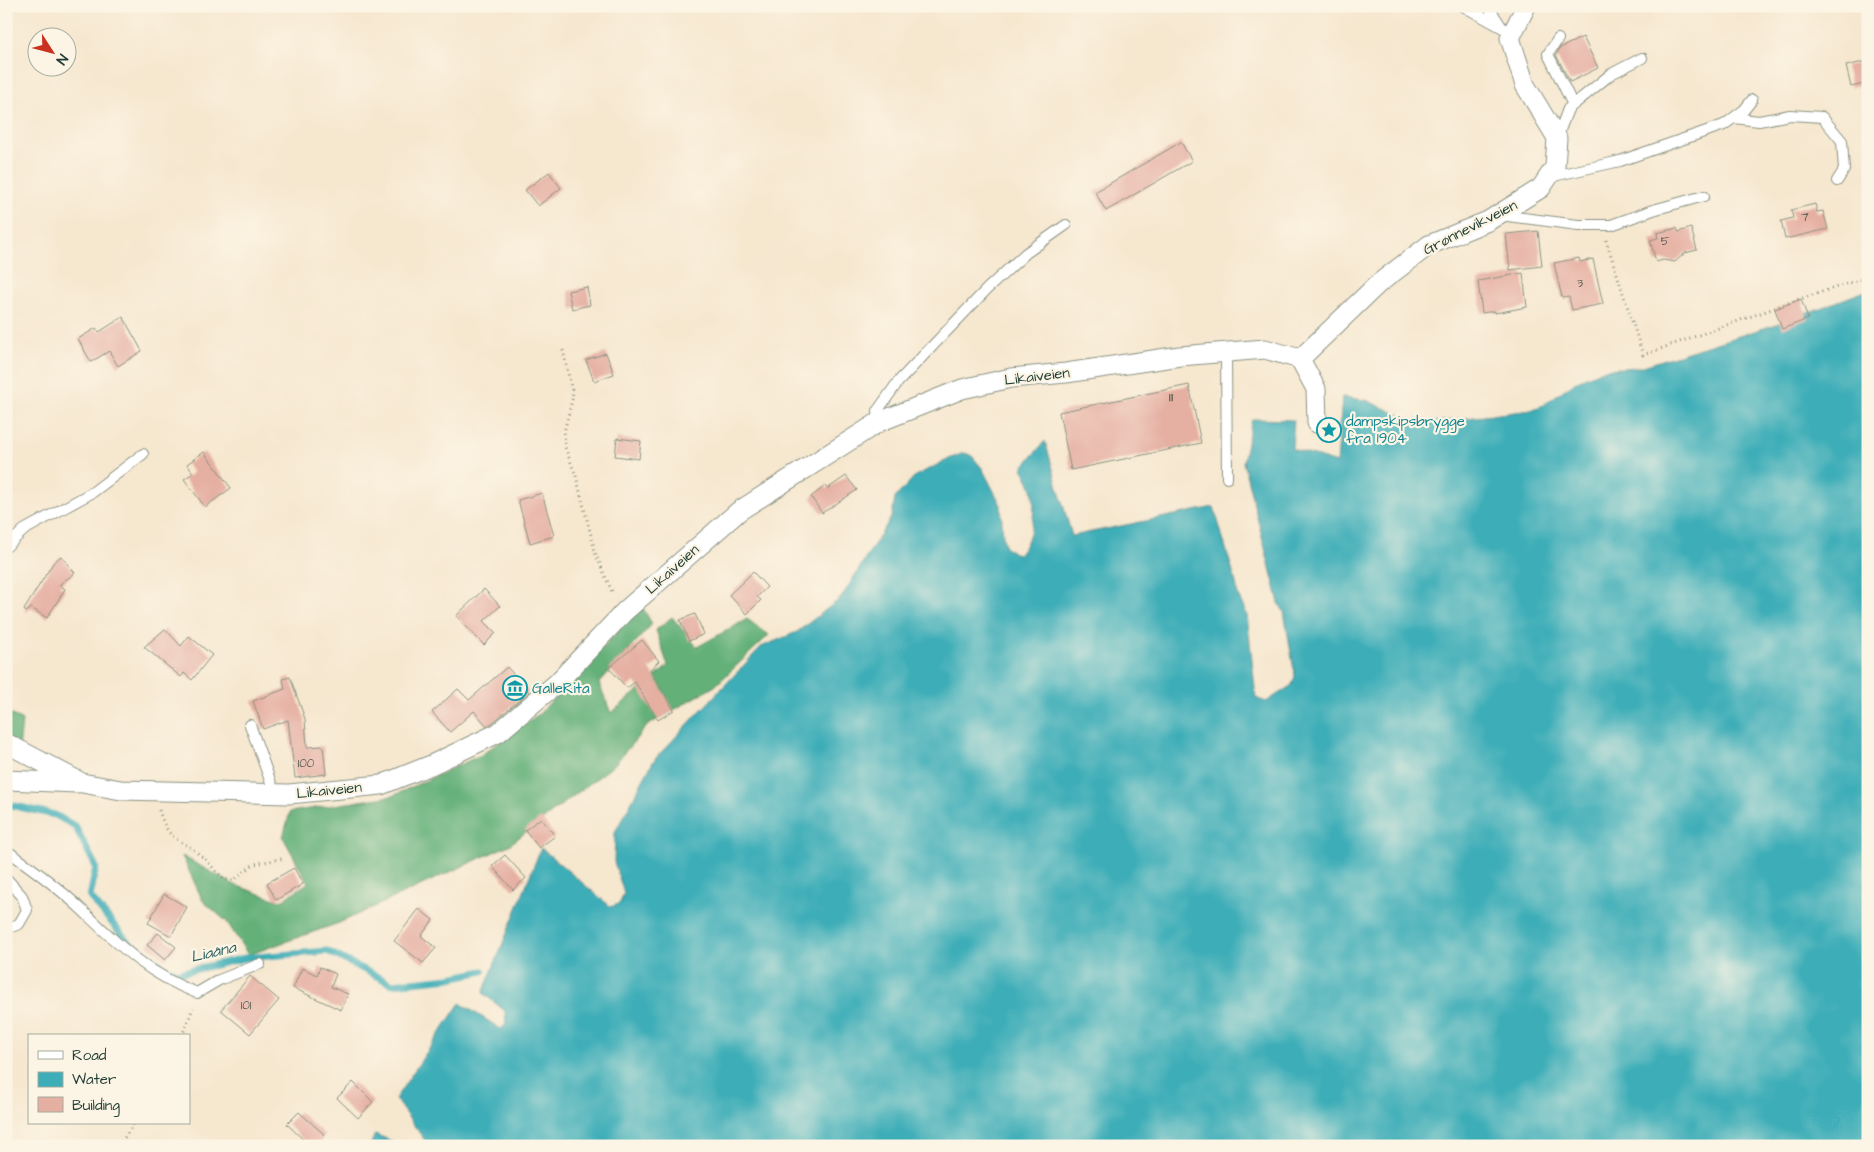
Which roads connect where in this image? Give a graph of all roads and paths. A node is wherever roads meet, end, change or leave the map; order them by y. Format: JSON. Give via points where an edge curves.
{"nodes":[{"id":1,"x":1463,"y":6,"type":"edge"},
{"id":2,"x":1488,"y":6,"type":"edge"},
{"id":3,"x":1526,"y":6,"type":"edge"},
{"id":4,"x":1506,"y":33,"type":"junction"},
{"id":5,"x":1558,"y":39,"type":"dead end"},
{"id":6,"x":1642,"y":58,"type":"dead end"},
{"id":7,"x":1752,"y":100,"type":"dead end"},
{"id":8,"x":1573,"y":105,"type":"junction"},
{"id":9,"x":1734,"y":118,"type":"junction"},
{"id":10,"x":1557,"y":138,"type":"junction"},
{"id":11,"x":1548,"y":177,"type":"junction"},
{"id":12,"x":1836,"y":181,"type":"dead end"},
{"id":13,"x":1704,"y":196,"type":"dead end"},
{"id":14,"x":1499,"y":214,"type":"junction"},
{"id":15,"x":1066,"y":225,"type":"dead end"},
{"id":16,"x":1599,"y":225,"type":"junction"},
{"id":17,"x":1868,"y":277,"type":"edge"},
{"id":18,"x":563,"y":350,"type":"dead end"},
{"id":19,"x":1226,"y":353,"type":"junction"},
{"id":20,"x":1300,"y":359,"type":"junction"},
{"id":21,"x":879,"y":422,"type":"junction"},
{"id":22,"x":1316,"y":423,"type":"dead end"},
{"id":23,"x":143,"y":454,"type":"dead end"},
{"id":24,"x":1227,"y":478,"type":"dead end"},
{"id":25,"x":6,"y":546,"type":"edge"},
{"id":26,"x":625,"y":611,"type":"junction"},
{"id":27,"x":250,"y":725,"type":"dead end"},
{"id":28,"x":6,"y":743,"type":"edge"},
{"id":29,"x":6,"y":780,"type":"edge"},
{"id":30,"x":82,"y":783,"type":"junction"},
{"id":31,"x":160,"y":792,"type":"junction"},
{"id":32,"x":275,"y":794,"type":"junction"},
{"id":33,"x":6,"y":850,"type":"edge"},
{"id":34,"x":285,"y":858,"type":"dead end"},
{"id":35,"x":6,"y":878,"type":"edge"},
{"id":36,"x":6,"y":929,"type":"edge"},
{"id":37,"x":260,"y":964,"type":"dead end"},
{"id":38,"x":197,"y":993,"type":"junction"},
{"id":39,"x":183,"y":1034,"type":"edge"},
{"id":40,"x":133,"y":1124,"type":"edge"},
{"id":41,"x":119,"y":1146,"type":"edge"}],
"edges":[{"from":1,"to":4,"type":"lane"},
{"from":2,"to":4,"type":"lane"},
{"from":3,"to":4,"type":"street"},
{"from":4,"to":10,"type":"street","via":[[1525,85]]},
{"from":5,"to":8,"type":"lane","via":[[1548,54]]},
{"from":6,"to":8,"type":"lane","via":[[1612,74]]},
{"from":7,"to":9,"type":"lane"},
{"from":8,"to":10,"type":"lane","via":[[1568,109]]},
{"from":9,"to":11,"type":"lane","via":[[1724,125],[1620,161]]},
{"from":9,"to":12,"type":"lane","via":[[1759,121],[1790,115],[1822,117],[1842,141],[1844,170]]},
{"from":10,"to":11,"type":"street","name":"Grønnevikveien","via":[[1555,167]]},
{"from":11,"to":14,"type":"street","name":"Grønnevikveien","via":[[1541,188]]},
{"from":13,"to":16,"type":"lane","via":[[1611,225]]},
{"from":14,"to":16,"type":"lane"},
{"from":14,"to":20,"type":"street","name":"Grønnevikveien","via":[[1429,245],[1378,284]]},
{"from":15,"to":21,"type":"lane","via":[[1008,268],[898,382],[878,410]]},
{"from":16,"to":17,"type":"path","via":[[1643,355]]},
{"from":18,"to":26,"type":"path","via":[[573,396],[564,432],[565,447],[599,564],[606,582]]},
{"from":19,"to":20,"type":"street","name":"Likaiveien","via":[[1265,350]]},
{"from":19,"to":21,"type":"street","name":"Likaiveien","via":[[1011,378],[962,388]]},
{"from":19,"to":24,"type":"lane"},
{"from":20,"to":22,"type":"street","via":[[1316,389]]},
{"from":21,"to":26,"type":"street","name":"Likaiveien","via":[[738,511]]},
{"from":23,"to":25,"type":"lane","via":[[93,492],[24,530]]},
{"from":26,"to":32,"type":"street","name":"Likaiveien","via":[[557,683],[498,733],[381,785]]},
{"from":27,"to":32,"type":"lane"},
{"from":28,"to":30,"type":"street","name":"Likaiveien"},
{"from":29,"to":30,"type":"street"},
{"from":30,"to":31,"type":"street","name":"Likaiveien"},
{"from":31,"to":32,"type":"street","name":"Likaiveien"},
{"from":31,"to":34,"type":"path","via":[[159,810],[172,838],[198,853],[225,880],[234,880],[254,864]]},
{"from":33,"to":38,"type":"lane","via":[[80,908],[124,951],[149,970]]},
{"from":35,"to":36,"type":"lane","via":[[22,896],[27,910],[19,924]]},
{"from":37,"to":38,"type":"lane","via":[[239,970]]},
{"from":38,"to":39,"type":"path","via":[[192,1016]]},
{"from":40,"to":41,"type":"path"}]}
